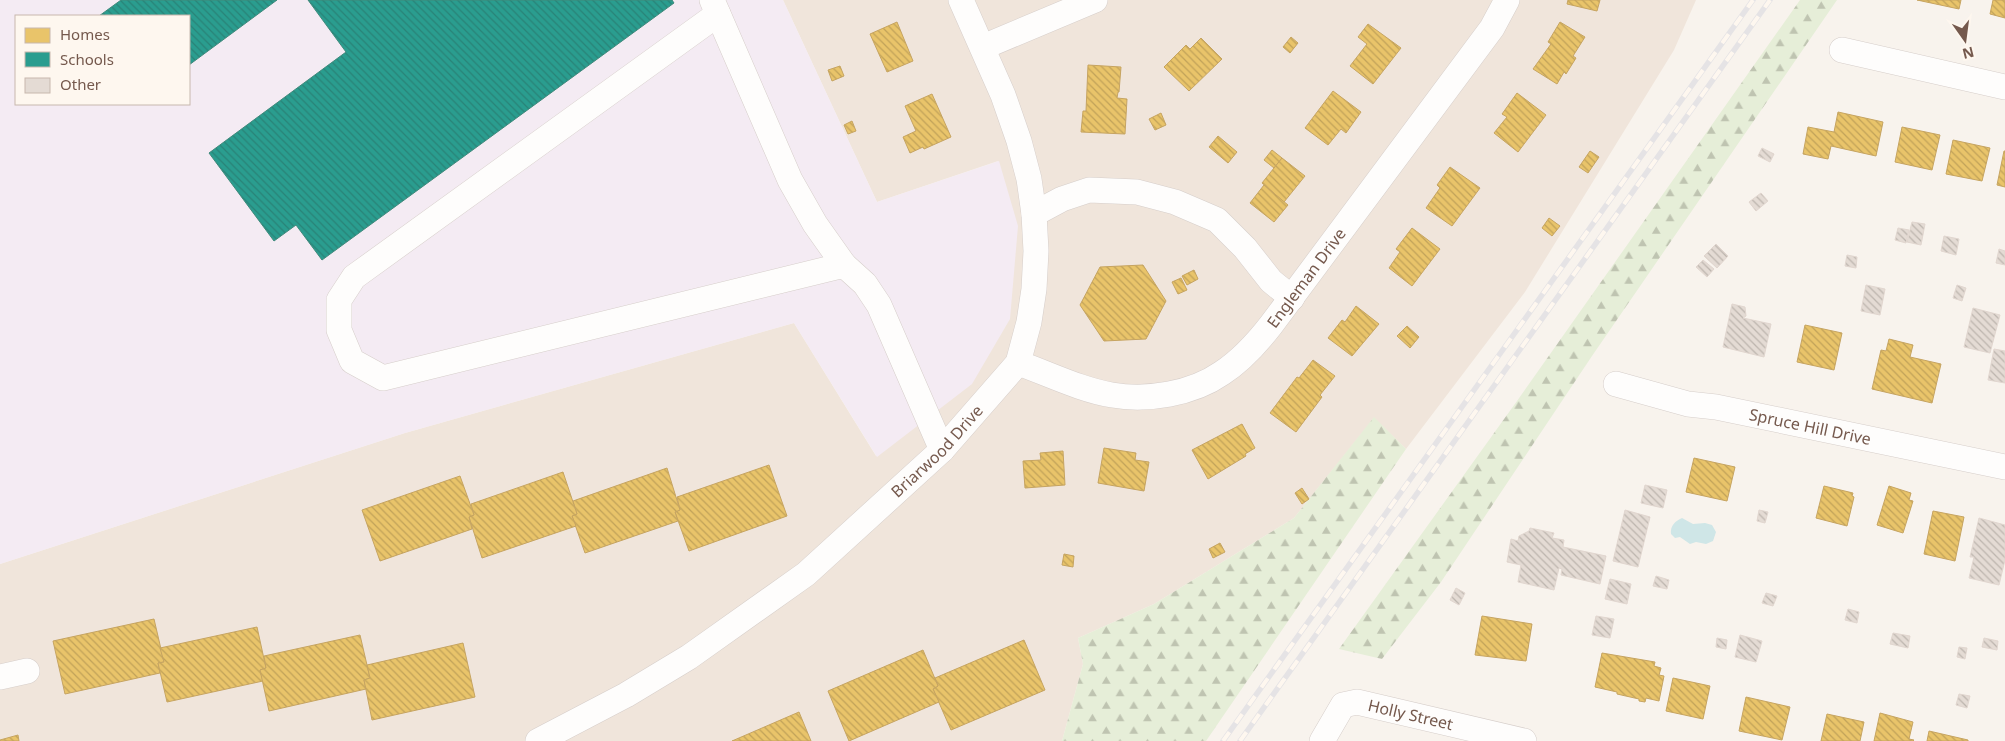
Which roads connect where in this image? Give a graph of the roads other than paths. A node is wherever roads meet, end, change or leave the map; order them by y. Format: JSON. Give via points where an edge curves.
{"nodes":[{"id":1,"x":961,"y":0,"type":"edge"},
{"id":2,"x":1095,"y":0,"type":"edge"},
{"id":3,"x":1507,"y":0,"type":"edge"},
{"id":4,"x":715,"y":7,"type":"edge"},
{"id":5,"x":984,"y":48,"type":"junction"},
{"id":6,"x":1842,"y":50,"type":"dead end"},
{"id":7,"x":2005,"y":88,"type":"edge"},
{"id":8,"x":1034,"y":214,"type":"junction"},
{"id":9,"x":844,"y":265,"type":"junction"},
{"id":10,"x":1292,"y":298,"type":"junction"},
{"id":11,"x":1018,"y":362,"type":"junction"},
{"id":12,"x":1616,"y":384,"type":"dead end"},
{"id":13,"x":942,"y":450,"type":"junction"},
{"id":14,"x":2005,"y":467,"type":"edge"},
{"id":15,"x":27,"y":671,"type":"dead end"},
{"id":16,"x":0,"y":677,"type":"edge"},
{"id":17,"x":542,"y":740,"type":"edge"},
{"id":18,"x":1322,"y":741,"type":"edge"},
{"id":19,"x":1524,"y":741,"type":"edge"}],
"edges":[{"from":1,"to":5,"type":"street","name":"Briarwood Drive"},
{"from":2,"to":5,"type":"street"},
{"from":3,"to":10,"type":"street","name":"Engleman Drive","via":[[1492,28]]},
{"from":4,"to":9,"type":"street","via":[[790,180]]},
{"from":4,"to":9,"type":"street","via":[[354,277],[339,300],[339,330],[352,361],[383,378]]},
{"from":5,"to":8,"type":"street","name":"Briarwood Drive","via":[[1019,141]]},
{"from":6,"to":7,"type":"street"},
{"from":8,"to":10,"type":"street","via":[[1062,199],[1089,190],[1136,192],[1175,202],[1217,220],[1271,281]]},
{"from":8,"to":11,"type":"street","name":"Briarwood Drive","via":[[1034,289]]},
{"from":9,"to":13,"type":"street","via":[[865,284],[878,305]]},
{"from":10,"to":11,"type":"street","name":"Engleman Drive","via":[[1256,345],[1240,359],[1213,379],[1182,391],[1155,396],[1111,395]]},
{"from":11,"to":13,"type":"street","name":"Briarwood Drive"},
{"from":12,"to":14,"type":"street","name":"Spruce Hill Drive","via":[[1688,404],[1716,406]]},
{"from":13,"to":17,"type":"street","name":"Briarwood Drive","via":[[806,574],[746,619],[689,658]]},
{"from":15,"to":16,"type":"street"},
{"from":18,"to":19,"type":"street","name":"Holly Street","via":[[1343,705],[1357,702]]}]}
